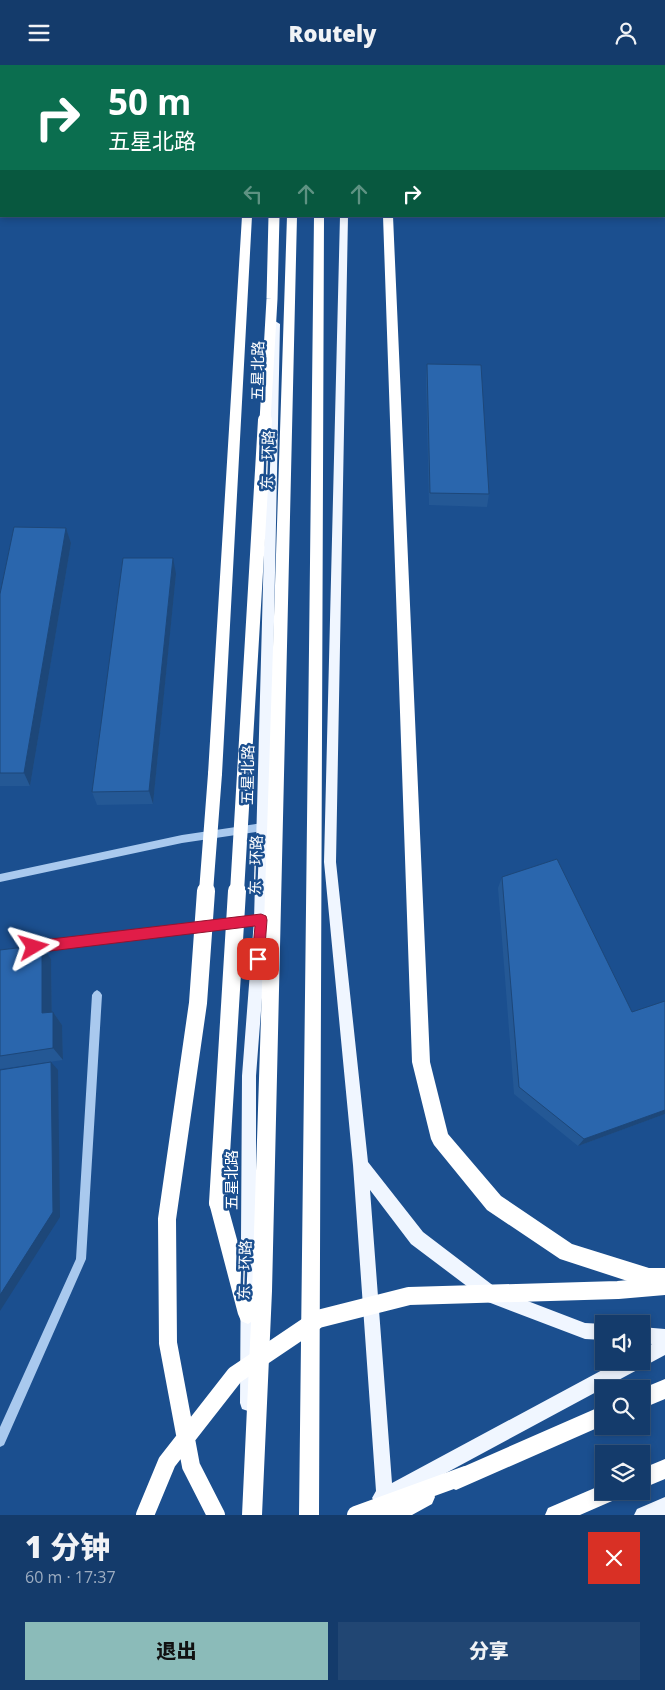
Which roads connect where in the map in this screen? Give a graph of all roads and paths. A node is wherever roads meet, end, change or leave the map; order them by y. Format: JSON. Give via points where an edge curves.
{"nodes":[{"id":1,"x":247,"y":217,"type":"edge"},
{"id":2,"x":274,"y":217,"type":"edge"},
{"id":3,"x":278,"y":217,"type":"edge"},
{"id":4,"x":292,"y":217,"type":"edge"},
{"id":5,"x":320,"y":217,"type":"edge"},
{"id":6,"x":344,"y":217,"type":"edge"},
{"id":7,"x":388,"y":217,"type":"edge"},
{"id":8,"x":263,"y":827,"type":"junction"},
{"id":9,"x":0,"y":878,"type":"edge"},
{"id":10,"x":261,"y":920,"type":"junction"},
{"id":11,"x":18,"y":949,"type":"edge"},
{"id":12,"x":98,"y":995,"type":"dead end"},
{"id":13,"x":361,"y":1165,"type":"junction"},
{"id":14,"x":665,"y":1278,"type":"edge"},
{"id":15,"x":665,"y":1286,"type":"edge"},
{"id":16,"x":248,"y":1314,"type":"junction"},
{"id":17,"x":595,"y":1332,"type":"edge"},
{"id":18,"x":650,"y":1336,"type":"edge"},
{"id":19,"x":665,"y":1337,"type":"edge"},
{"id":20,"x":665,"y":1346,"type":"edge"},
{"id":21,"x":650,"y":1354,"type":"edge"},
{"id":22,"x":619,"y":1370,"type":"edge"},
{"id":23,"x":665,"y":1389,"type":"edge"},
{"id":24,"x":650,"y":1395,"type":"edge"},
{"id":25,"x":595,"y":1419,"type":"edge"},
{"id":26,"x":0,"y":1441,"type":"edge"},
{"id":27,"x":665,"y":1469,"type":"edge"},
{"id":28,"x":466,"y":1475,"type":"junction"},
{"id":29,"x":650,"y":1475,"type":"edge"},
{"id":30,"x":385,"y":1494,"type":"junction"},
{"id":31,"x":595,"y":1498,"type":"edge"},
{"id":32,"x":665,"y":1506,"type":"edge"},
{"id":33,"x":145,"y":1515,"type":"edge"},
{"id":34,"x":216,"y":1515,"type":"edge"},
{"id":35,"x":248,"y":1515,"type":"edge"},
{"id":36,"x":252,"y":1515,"type":"edge"},
{"id":37,"x":309,"y":1515,"type":"edge"},
{"id":38,"x":357,"y":1515,"type":"edge"},
{"id":39,"x":386,"y":1515,"type":"edge"},
{"id":40,"x":390,"y":1515,"type":"edge"},
{"id":41,"x":555,"y":1515,"type":"edge"},
{"id":42,"x":643,"y":1515,"type":"edge"}],
"edges":[{"from":1,"to":34,"type":"highway","bridge":true,"via":[[215,774],[198,1003],[167,1219],[168,1343],[191,1466]]},
{"from":2,"to":16,"type":"highway","bridge":true,"via":[[271,319],[218,1203]]},
{"from":3,"to":8,"type":"main road","name":"五星北路"},
{"from":4,"to":36,"type":"highway","name":"东一环路","via":[[262,1291]]},
{"from":5,"to":37,"type":"highway"},
{"from":6,"to":13,"type":"main road","via":[[330,862]]},
{"from":7,"to":14,"type":"highway","via":[[421,1062],[440,1139],[494,1203],[567,1252],[649,1278]]},
{"from":8,"to":9,"type":"lane","via":[[182,839]]},
{"from":8,"to":10,"type":"main road","name":"五星北路"},
{"from":10,"to":11,"type":"lane"},
{"from":10,"to":16,"type":"main road","name":"五星北路","via":[[249,1076]]},
{"from":12,"to":26,"type":"lane","via":[[81,1259]]},
{"from":13,"to":17,"type":"main road","via":[[417,1238],[494,1296],[585,1331]]},
{"from":13,"to":30,"type":"main road"},
{"from":15,"to":33,"type":"highway","bridge":true,"via":[[409,1296],[318,1319],[235,1375],[167,1462]]},
{"from":16,"to":35,"type":"main road","name":"五星北路"},
{"from":18,"to":19,"type":"main road"},
{"from":20,"to":21,"type":"main road"},
{"from":22,"to":30,"type":"main road"},
{"from":23,"to":24,"type":"highway"},
{"from":25,"to":28,"type":"highway"},
{"from":27,"to":29,"type":"highway"},
{"from":28,"to":38,"type":"highway","bridge":true},
{"from":28,"to":40,"type":"highway","bridge":true},
{"from":30,"to":38,"type":"main road"},
{"from":30,"to":39,"type":"main road"},
{"from":31,"to":41,"type":"highway"},
{"from":32,"to":42,"type":"main road"}]}
